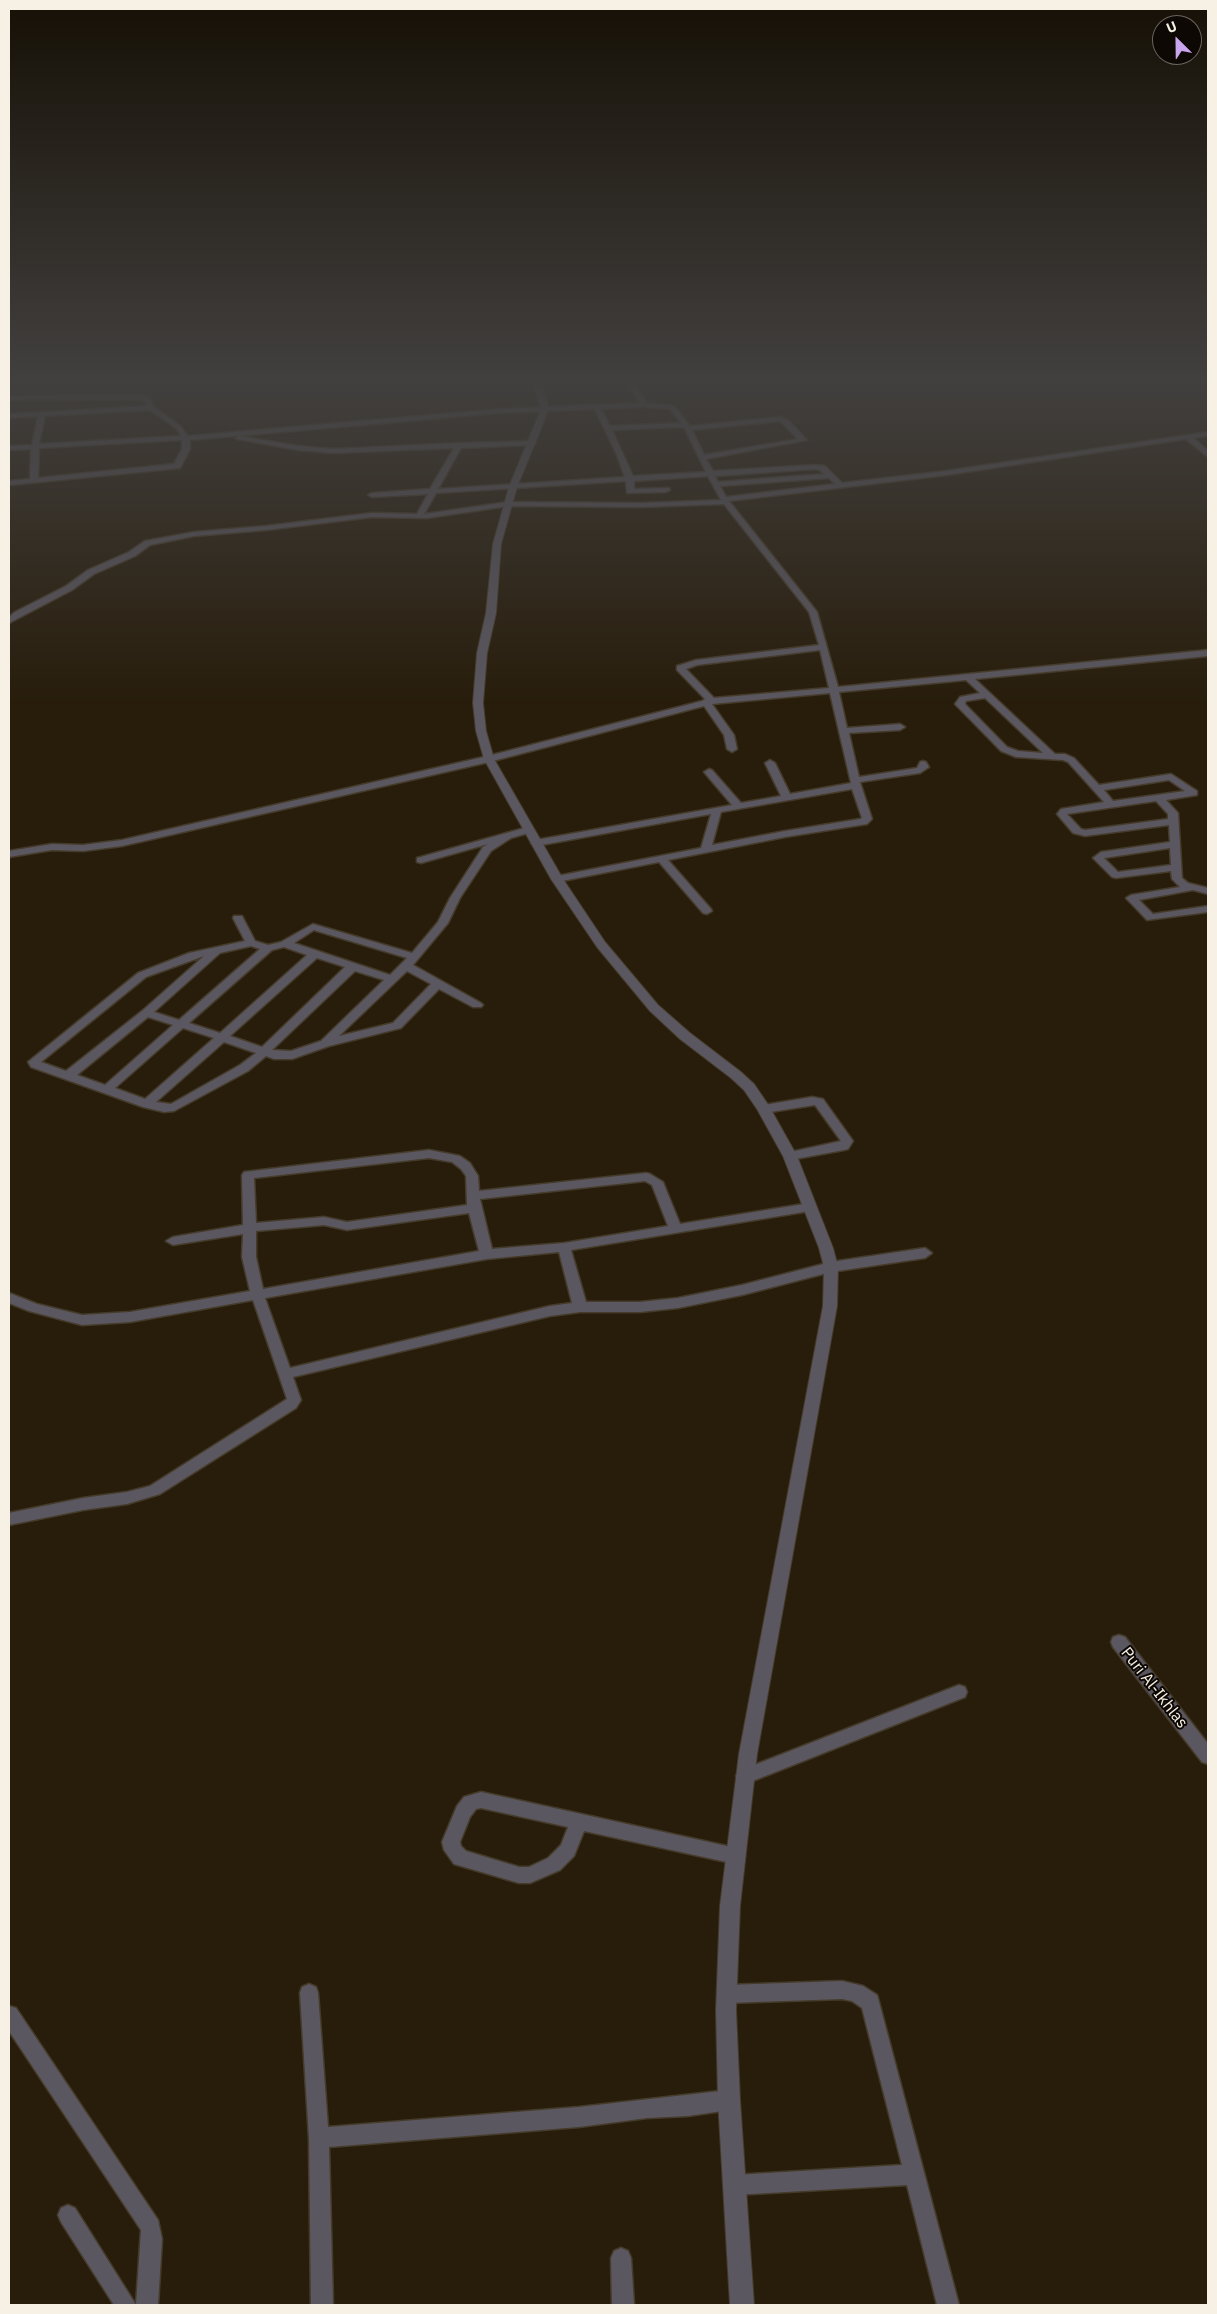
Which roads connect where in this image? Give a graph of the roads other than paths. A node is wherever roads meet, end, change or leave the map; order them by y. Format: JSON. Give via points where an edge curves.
{"nodes":[{"id":1,"x":464,"y":490,"type":"edge"},
{"id":2,"x":512,"y":490,"type":"edge"},
{"id":3,"x":666,"y":490,"type":"dead end"},
{"id":4,"x":719,"y":490,"type":"edge"},
{"id":5,"x":810,"y":490,"type":"edge"},
{"id":6,"x":630,"y":491,"type":"joint"},
{"id":7,"x":431,"y":492,"type":"junction"},
{"id":8,"x":372,"y":495,"type":"dead end"},
{"id":9,"x":725,"y":501,"type":"junction"},
{"id":10,"x":508,"y":504,"type":"junction"},
{"id":11,"x":631,"y":505,"type":"junction"},
{"id":12,"x":419,"y":516,"type":"junction"},
{"id":13,"x":9,"y":621,"type":"edge"},
{"id":14,"x":824,"y":648,"type":"junction"},
{"id":15,"x":1208,"y":653,"type":"edge"},
{"id":16,"x":968,"y":677,"type":"junction"},
{"id":17,"x":836,"y":690,"type":"junction"},
{"id":18,"x":987,"y":695,"type":"junction"},
{"id":19,"x":709,"y":701,"type":"junction"},
{"id":20,"x":900,"y":727,"type":"dead end"},
{"id":21,"x":844,"y":730,"type":"junction"},
{"id":22,"x":732,"y":748,"type":"dead end"},
{"id":23,"x":1051,"y":755,"type":"junction"},
{"id":24,"x":489,"y":759,"type":"junction"},
{"id":25,"x":770,"y":763,"type":"dead end"},
{"id":26,"x":923,"y":764,"type":"dead end"},
{"id":27,"x":709,"y":772,"type":"dead end"},
{"id":28,"x":856,"y":782,"type":"junction"},
{"id":29,"x":1097,"y":788,"type":"junction"},
{"id":30,"x":786,"y":798,"type":"junction"},
{"id":31,"x":1159,"y":798,"type":"junction"},
{"id":32,"x":1111,"y":804,"type":"junction"},
{"id":33,"x":738,"y":806,"type":"junction"},
{"id":34,"x":717,"y":810,"type":"junction"},
{"id":35,"x":1173,"y":821,"type":"junction"},
{"id":36,"x":507,"y":836,"type":"junction"},
{"id":37,"x":532,"y":836,"type":"junction"},
{"id":38,"x":1175,"y":844,"type":"junction"},
{"id":39,"x":705,"y":851,"type":"junction"},
{"id":40,"x":9,"y":854,"type":"edge"},
{"id":41,"x":421,"y":860,"type":"dead end"},
{"id":42,"x":662,"y":860,"type":"junction"},
{"id":43,"x":1176,"y":867,"type":"junction"},
{"id":44,"x":556,"y":879,"type":"junction"},
{"id":45,"x":1192,"y":887,"type":"junction"},
{"id":46,"x":1207,"y":893,"type":"edge"},
{"id":47,"x":1208,"y":909,"type":"edge"},
{"id":48,"x":707,"y":911,"type":"dead end"},
{"id":49,"x":238,"y":918,"type":"dead end"},
{"id":50,"x":251,"y":943,"type":"junction"},
{"id":51,"x":285,"y":944,"type":"junction"},
{"id":52,"x":268,"y":948,"type":"junction"},
{"id":53,"x":217,"y":950,"type":"junction"},
{"id":54,"x":314,"y":955,"type":"junction"},
{"id":55,"x":414,"y":957,"type":"junction"},
{"id":56,"x":406,"y":966,"type":"junction"},
{"id":57,"x":352,"y":967,"type":"junction"},
{"id":58,"x":390,"y":979,"type":"junction"},
{"id":59,"x":438,"y":984,"type":"junction"},
{"id":60,"x":476,"y":1005,"type":"dead end"},
{"id":61,"x":146,"y":1013,"type":"junction"},
{"id":62,"x":182,"y":1024,"type":"junction"},
{"id":63,"x":222,"y":1037,"type":"junction"},
{"id":64,"x":326,"y":1043,"type":"junction"},
{"id":65,"x":264,"y":1052,"type":"junction"},
{"id":66,"x":69,"y":1075,"type":"junction"},
{"id":67,"x":106,"y":1090,"type":"junction"},
{"id":68,"x":147,"y":1104,"type":"junction"},
{"id":69,"x":764,"y":1109,"type":"junction"},
{"id":70,"x":790,"y":1156,"type":"junction"},
{"id":71,"x":474,"y":1202,"type":"junction"},
{"id":72,"x":810,"y":1207,"type":"junction"},
{"id":73,"x":250,"y":1227,"type":"junction"},
{"id":74,"x":676,"y":1228,"type":"junction"},
{"id":75,"x":173,"y":1241,"type":"dead end"},
{"id":76,"x":564,"y":1247,"type":"junction"},
{"id":77,"x":925,"y":1253,"type":"dead end"},
{"id":78,"x":487,"y":1254,"type":"junction"},
{"id":79,"x":831,"y":1267,"type":"junction"},
{"id":80,"x":257,"y":1293,"type":"junction"},
{"id":81,"x":9,"y":1298,"type":"edge"},
{"id":82,"x":580,"y":1307,"type":"junction"},
{"id":83,"x":285,"y":1374,"type":"junction"},
{"id":84,"x":9,"y":1519,"type":"edge"},
{"id":85,"x":1119,"y":1642,"type":"dead end"},
{"id":86,"x":959,"y":1692,"type":"dead end"},
{"id":87,"x":1208,"y":1757,"type":"edge"},
{"id":88,"x":745,"y":1776,"type":"junction"},
{"id":89,"x":579,"y":1822,"type":"junction"},
{"id":90,"x":736,"y":1856,"type":"junction"},
{"id":91,"x":309,"y":1993,"type":"dead end"},
{"id":92,"x":727,"y":1994,"type":"junction"},
{"id":93,"x":9,"y":2015,"type":"edge"},
{"id":94,"x":729,"y":2100,"type":"junction"},
{"id":95,"x":319,"y":2138,"type":"junction"},
{"id":96,"x":913,"y":2174,"type":"junction"},
{"id":97,"x":734,"y":2185,"type":"junction"},
{"id":98,"x":68,"y":2215,"type":"dead end"},
{"id":99,"x":621,"y":2258,"type":"dead end"},
{"id":100,"x":126,"y":2305,"type":"edge"},
{"id":101,"x":147,"y":2305,"type":"edge"},
{"id":102,"x":322,"y":2305,"type":"edge"},
{"id":103,"x":623,"y":2305,"type":"edge"},
{"id":104,"x":742,"y":2305,"type":"edge"},
{"id":105,"x":948,"y":2305,"type":"edge"}],
"edges":[{"from":1,"to":7,"type":"street"},
{"from":2,"to":10,"type":"street"},
{"from":3,"to":6,"type":"street"},
{"from":4,"to":9,"type":"street"},
{"from":5,"to":9,"type":"street"},
{"from":6,"to":11,"type":"street"},
{"from":7,"to":8,"type":"street"},
{"from":7,"to":12,"type":"street"},
{"from":9,"to":11,"type":"street"},
{"from":9,"to":14,"type":"street","via":[[811,607]]},
{"from":10,"to":11,"type":"street"},
{"from":10,"to":12,"type":"street"},
{"from":10,"to":24,"type":"street","via":[[497,544],[478,704]]},
{"from":12,"to":13,"type":"street","via":[[372,515],[159,540],[91,572]]},
{"from":14,"to":17,"type":"street"},
{"from":14,"to":19,"type":"street","via":[[696,663],[680,668]]},
{"from":15,"to":16,"type":"street"},
{"from":16,"to":17,"type":"street"},
{"from":16,"to":18,"type":"street"},
{"from":17,"to":19,"type":"street"},
{"from":17,"to":21,"type":"street"},
{"from":18,"to":23,"type":"street"},
{"from":18,"to":23,"type":"street","via":[[963,699],[960,704],[1004,749],[1033,756]]},
{"from":19,"to":22,"type":"street","via":[[729,735]]},
{"from":19,"to":24,"type":"street"},
{"from":20,"to":21,"type":"street"},
{"from":21,"to":28,"type":"street"},
{"from":23,"to":29,"type":"street","via":[[1071,760]]},
{"from":24,"to":37,"type":"street"},
{"from":24,"to":40,"type":"street","via":[[122,843],[83,848],[52,847]]},
{"from":25,"to":30,"type":"street"},
{"from":26,"to":28,"type":"street","via":[[920,770]]},
{"from":27,"to":33,"type":"street"},
{"from":28,"to":30,"type":"street"},
{"from":28,"to":39,"type":"street","via":[[866,821]]},
{"from":29,"to":31,"type":"street","via":[[1171,777],[1194,793]]},
{"from":29,"to":32,"type":"street"},
{"from":30,"to":33,"type":"street"},
{"from":31,"to":32,"type":"street"},
{"from":31,"to":35,"type":"street","via":[[1173,814]]},
{"from":32,"to":35,"type":"street","via":[[1062,814],[1077,831],[1085,834]]},
{"from":33,"to":34,"type":"street"},
{"from":34,"to":37,"type":"street"},
{"from":34,"to":39,"type":"street"},
{"from":35,"to":38,"type":"street"},
{"from":36,"to":37,"type":"street"},
{"from":36,"to":41,"type":"street"},
{"from":36,"to":55,"type":"street","via":[[487,850],[455,898],[443,923]]},
{"from":37,"to":44,"type":"street"},
{"from":38,"to":43,"type":"street"},
{"from":38,"to":43,"type":"street","via":[[1098,858],[1116,875]]},
{"from":39,"to":42,"type":"street"},
{"from":42,"to":44,"type":"street"},
{"from":42,"to":48,"type":"street"},
{"from":43,"to":45,"type":"street","via":[[1178,881]]},
{"from":44,"to":69,"type":"street","via":[[601,944],[654,1008],[749,1087]]},
{"from":45,"to":46,"type":"street"},
{"from":45,"to":47,"type":"street","via":[[1131,898],[1151,918]]},
{"from":49,"to":50,"type":"street"},
{"from":50,"to":52,"type":"street"},
{"from":50,"to":53,"type":"street"},
{"from":51,"to":52,"type":"street"},
{"from":51,"to":54,"type":"street"},
{"from":51,"to":55,"type":"street","via":[[313,927]]},
{"from":52,"to":62,"type":"street"},
{"from":53,"to":61,"type":"street"},
{"from":53,"to":66,"type":"street","via":[[193,955],[142,975],[34,1062]]},
{"from":54,"to":57,"type":"street"},
{"from":54,"to":63,"type":"street"},
{"from":55,"to":56,"type":"street"},
{"from":56,"to":58,"type":"street"},
{"from":56,"to":59,"type":"street"},
{"from":57,"to":58,"type":"street"},
{"from":57,"to":65,"type":"street"},
{"from":58,"to":64,"type":"street"},
{"from":59,"to":60,"type":"street"},
{"from":59,"to":64,"type":"street","via":[[397,1026]]},
{"from":61,"to":62,"type":"street"},
{"from":61,"to":66,"type":"street"},
{"from":62,"to":63,"type":"street"},
{"from":62,"to":67,"type":"street"},
{"from":63,"to":65,"type":"street"},
{"from":63,"to":68,"type":"street"},
{"from":64,"to":65,"type":"street","via":[[283,1056]]},
{"from":65,"to":68,"type":"street","via":[[244,1068],[174,1107]]},
{"from":66,"to":67,"type":"street"},
{"from":67,"to":68,"type":"street"},
{"from":69,"to":70,"type":"street"},
{"from":69,"to":70,"type":"street","via":[[819,1102],[847,1141],[844,1146]]},
{"from":70,"to":72,"type":"street"},
{"from":71,"to":73,"type":"street","via":[[347,1226],[313,1221]]},
{"from":71,"to":73,"type":"street","via":[[472,1176],[466,1166],[456,1159],[429,1154],[248,1175]]},
{"from":71,"to":74,"type":"street","via":[[646,1177],[657,1182]]},
{"from":71,"to":78,"type":"street"},
{"from":72,"to":74,"type":"street"},
{"from":72,"to":79,"type":"street"},
{"from":73,"to":75,"type":"street"},
{"from":73,"to":80,"type":"street","via":[[248,1257]]},
{"from":74,"to":76,"type":"street"},
{"from":76,"to":78,"type":"street"},
{"from":76,"to":82,"type":"street"},
{"from":77,"to":79,"type":"street"},
{"from":78,"to":80,"type":"street"},
{"from":79,"to":82,"type":"street","via":[[678,1303]]},
{"from":79,"to":88,"type":"street","via":[[830,1306]]},
{"from":80,"to":81,"type":"street","via":[[130,1317],[89,1321],[34,1308]]},
{"from":80,"to":83,"type":"street"},
{"from":82,"to":83,"type":"street","via":[[550,1310]]},
{"from":83,"to":84,"type":"street","via":[[294,1400],[291,1404],[154,1490],[127,1498]]},
{"from":85,"to":87,"type":"street","name":"Puri Al-Ikhlas"},
{"from":86,"to":88,"type":"street"},
{"from":88,"to":90,"type":"street"},
{"from":89,"to":89,"type":"street","via":[[481,1800],[470,1803],[463,1812],[451,1842],[460,1858],[519,1875],[530,1875],[554,1864],[568,1850]]},
{"from":89,"to":90,"type":"street"},
{"from":90,"to":92,"type":"street","via":[[730,1906]]},
{"from":91,"to":95,"type":"street"},
{"from":92,"to":94,"type":"street"},
{"from":92,"to":96,"type":"street","via":[[842,1990],[856,1992],[870,2002]]},
{"from":93,"to":101,"type":"street","via":[[151,2227]]},
{"from":94,"to":95,"type":"street"},
{"from":94,"to":97,"type":"street"},
{"from":95,"to":102,"type":"street"},
{"from":96,"to":97,"type":"street"},
{"from":96,"to":105,"type":"street"},
{"from":97,"to":104,"type":"street"},
{"from":98,"to":100,"type":"street"},
{"from":99,"to":103,"type":"street"}]}
